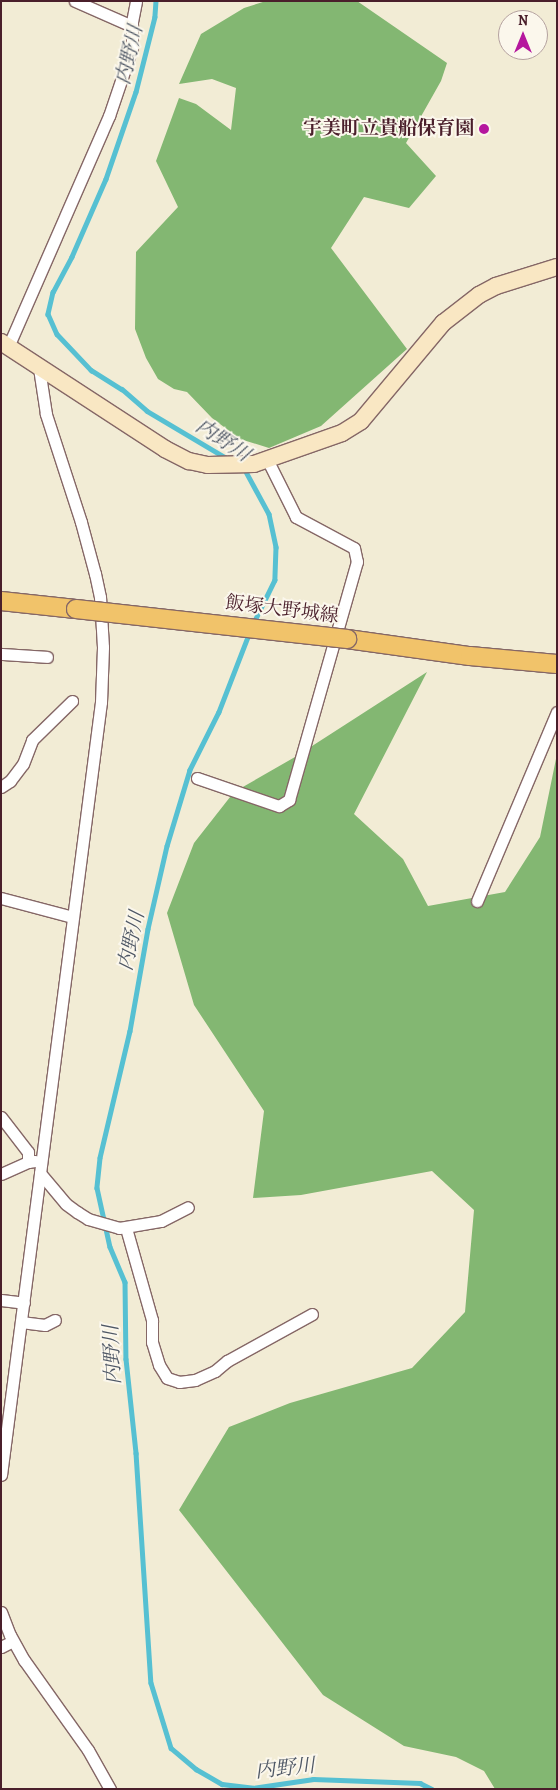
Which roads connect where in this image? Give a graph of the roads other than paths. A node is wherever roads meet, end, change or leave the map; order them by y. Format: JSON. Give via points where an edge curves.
{"nodes":[{"id":1,"x":75,"y":1,"type":"edge"},
{"id":2,"x":136,"y":1,"type":"edge"},
{"id":3,"x":132,"y":26,"type":"junction"},
{"id":4,"x":557,"y":267,"type":"edge"},
{"id":5,"x":5,"y":344,"type":"edge"},
{"id":6,"x":39,"y":368,"type":"junction"},
{"id":7,"x":260,"y":461,"type":"junction"},
{"id":8,"x":1,"y":601,"type":"edge"},
{"id":9,"x":1,"y":654,"type":"edge"},
{"id":10,"x":47,"y":657,"type":"dead end"},
{"id":11,"x":557,"y":664,"type":"edge"},
{"id":12,"x":72,"y":701,"type":"dead end"},
{"id":13,"x":557,"y":712,"type":"edge"},
{"id":14,"x":198,"y":778,"type":"dead end"},
{"id":15,"x":1,"y":787,"type":"edge"},
{"id":16,"x":1,"y":898,"type":"edge"},
{"id":17,"x":477,"y":901,"type":"dead end"},
{"id":18,"x":73,"y":916,"type":"junction"},
{"id":19,"x":1,"y":1117,"type":"edge"},
{"id":20,"x":42,"y":1160,"type":"junction"},
{"id":21,"x":28,"y":1162,"type":"junction"},
{"id":22,"x":40,"y":1173,"type":"junction"},
{"id":23,"x":1,"y":1174,"type":"edge"},
{"id":24,"x":188,"y":1207,"type":"dead end"},
{"id":25,"x":122,"y":1228,"type":"junction"},
{"id":26,"x":1,"y":1300,"type":"edge"},
{"id":27,"x":24,"y":1303,"type":"junction"},
{"id":28,"x":312,"y":1314,"type":"dead end"},
{"id":29,"x":55,"y":1320,"type":"dead end"},
{"id":30,"x":21,"y":1322,"type":"junction"},
{"id":31,"x":1,"y":1475,"type":"edge"},
{"id":32,"x":1,"y":1612,"type":"edge"},
{"id":33,"x":13,"y":1641,"type":"junction"},
{"id":34,"x":1,"y":1647,"type":"edge"},
{"id":35,"x":110,"y":1789,"type":"edge"}],
"edges":[{"from":1,"to":3,"type":"street"},
{"from":2,"to":3,"type":"street"},
{"from":3,"to":5,"type":"street","via":[[132,48],[109,116]]},
{"from":4,"to":7,"type":"street","via":[[496,286],[443,323],[361,421],[342,433]]},
{"from":5,"to":6,"type":"street"},
{"from":6,"to":7,"type":"street","via":[[166,449],[189,460],[208,465]]},
{"from":6,"to":18,"type":"street","via":[[46,414],[81,522],[100,597],[103,647],[101,702]]},
{"from":7,"to":14,"type":"street","via":[[296,517],[354,548],[356,562],[289,800],[279,806]]},
{"from":8,"to":11,"type":"main road","name":"飯塚大野城線","bridge":true},
{"from":9,"to":10,"type":"street"},
{"from":12,"to":15,"type":"street","via":[[32,740],[23,764]]},
{"from":13,"to":17,"type":"street"},
{"from":16,"to":18,"type":"street"},
{"from":18,"to":20,"type":"street"},
{"from":19,"to":21,"type":"street","via":[[28,1152]]},
{"from":20,"to":21,"type":"street"},
{"from":20,"to":22,"type":"street"},
{"from":21,"to":23,"type":"street"},
{"from":22,"to":25,"type":"street","via":[[66,1204],[88,1219]]},
{"from":22,"to":27,"type":"street"},
{"from":24,"to":25,"type":"street","via":[[161,1221]]},
{"from":25,"to":28,"type":"street","via":[[152,1320],[152,1342],[167,1378],[179,1382],[195,1380]]},
{"from":26,"to":27,"type":"street"},
{"from":27,"to":30,"type":"street"},
{"from":29,"to":30,"type":"street","via":[[45,1326]]},
{"from":30,"to":31,"type":"street"},
{"from":32,"to":33,"type":"street"},
{"from":33,"to":34,"type":"street"},
{"from":33,"to":35,"type":"street","via":[[88,1750]]}]}
